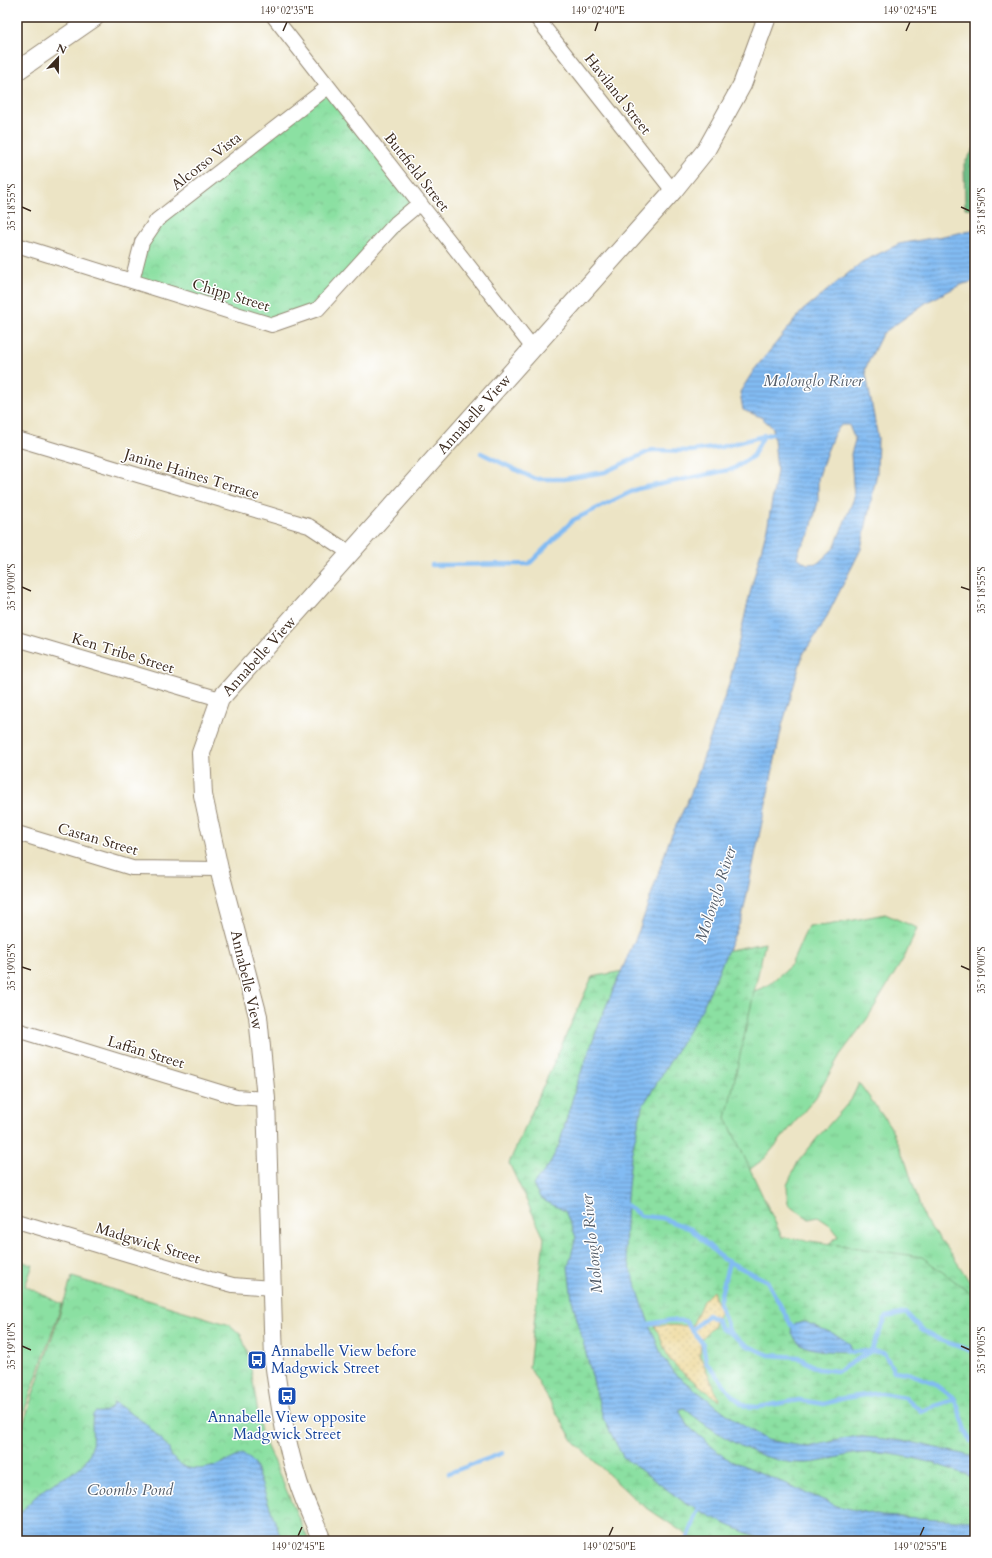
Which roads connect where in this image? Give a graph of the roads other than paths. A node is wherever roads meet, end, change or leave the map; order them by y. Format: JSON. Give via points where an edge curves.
{"nodes":[{"id":1,"x":95,"y":17,"type":"edge"},
{"id":2,"x":274,"y":17,"type":"edge"},
{"id":3,"x":536,"y":17,"type":"edge"},
{"id":4,"x":767,"y":17,"type":"edge"},
{"id":5,"x":17,"y":71,"type":"edge"},
{"id":6,"x":328,"y":86,"type":"junction"},
{"id":7,"x":673,"y":191,"type":"junction"},
{"id":8,"x":420,"y":203,"type":"junction"},
{"id":9,"x":17,"y":245,"type":"edge"},
{"id":10,"x":132,"y":281,"type":"junction"},
{"id":11,"x":533,"y":348,"type":"junction"},
{"id":12,"x":17,"y":439,"type":"edge"},
{"id":13,"x":350,"y":554,"type":"junction"},
{"id":14,"x":17,"y":639,"type":"edge"},
{"id":15,"x":220,"y":699,"type":"junction"},
{"id":16,"x":17,"y":833,"type":"edge"},
{"id":17,"x":219,"y":869,"type":"junction"},
{"id":18,"x":17,"y":1030,"type":"edge"},
{"id":19,"x":266,"y":1099,"type":"junction"},
{"id":20,"x":17,"y":1221,"type":"edge"},
{"id":21,"x":272,"y":1288,"type":"junction"},
{"id":22,"x":322,"y":1541,"type":"edge"}],
"edges":[{"from":1,"to":5,"type":"street"},
{"from":2,"to":6,"type":"street","name":"Buttfield Street"},
{"from":3,"to":7,"type":"street","name":"Haviland Street"},
{"from":4,"to":7,"type":"street","name":"Annabelle View","via":[[742,86],[706,150]]},
{"from":6,"to":8,"type":"street","name":"Buttfield Street"},
{"from":6,"to":10,"type":"street","name":"Alcorso Vista","via":[[157,220],[142,242]]},
{"from":7,"to":11,"type":"street","name":"Annabelle View"},
{"from":8,"to":10,"type":"street","name":"Chipp Street","via":[[396,223],[318,309],[272,325]]},
{"from":8,"to":11,"type":"street","name":"Buttfield Street"},
{"from":9,"to":10,"type":"street","name":"Chipp Street"},
{"from":11,"to":13,"type":"street","name":"Annabelle View"},
{"from":12,"to":13,"type":"street","name":"Janine Haines Terrace","via":[[309,526]]},
{"from":13,"to":15,"type":"street","name":"Annabelle View"},
{"from":14,"to":15,"type":"street","name":"Ken Tribe Street"},
{"from":15,"to":17,"type":"street","name":"Annabelle View","via":[[201,753],[203,795]]},
{"from":16,"to":17,"type":"street","name":"Castan Street","via":[[132,868]]},
{"from":17,"to":19,"type":"street","name":"Annabelle View","via":[[258,1016]]},
{"from":18,"to":19,"type":"street","name":"Laffan Street","via":[[236,1097]]},
{"from":19,"to":21,"type":"street","name":"Annabelle View"},
{"from":20,"to":21,"type":"street","name":"Madgwick Street","via":[[210,1279],[233,1285]]},
{"from":21,"to":22,"type":"street","name":"Annabelle View","via":[[274,1361],[283,1426],[297,1480]]}]}
